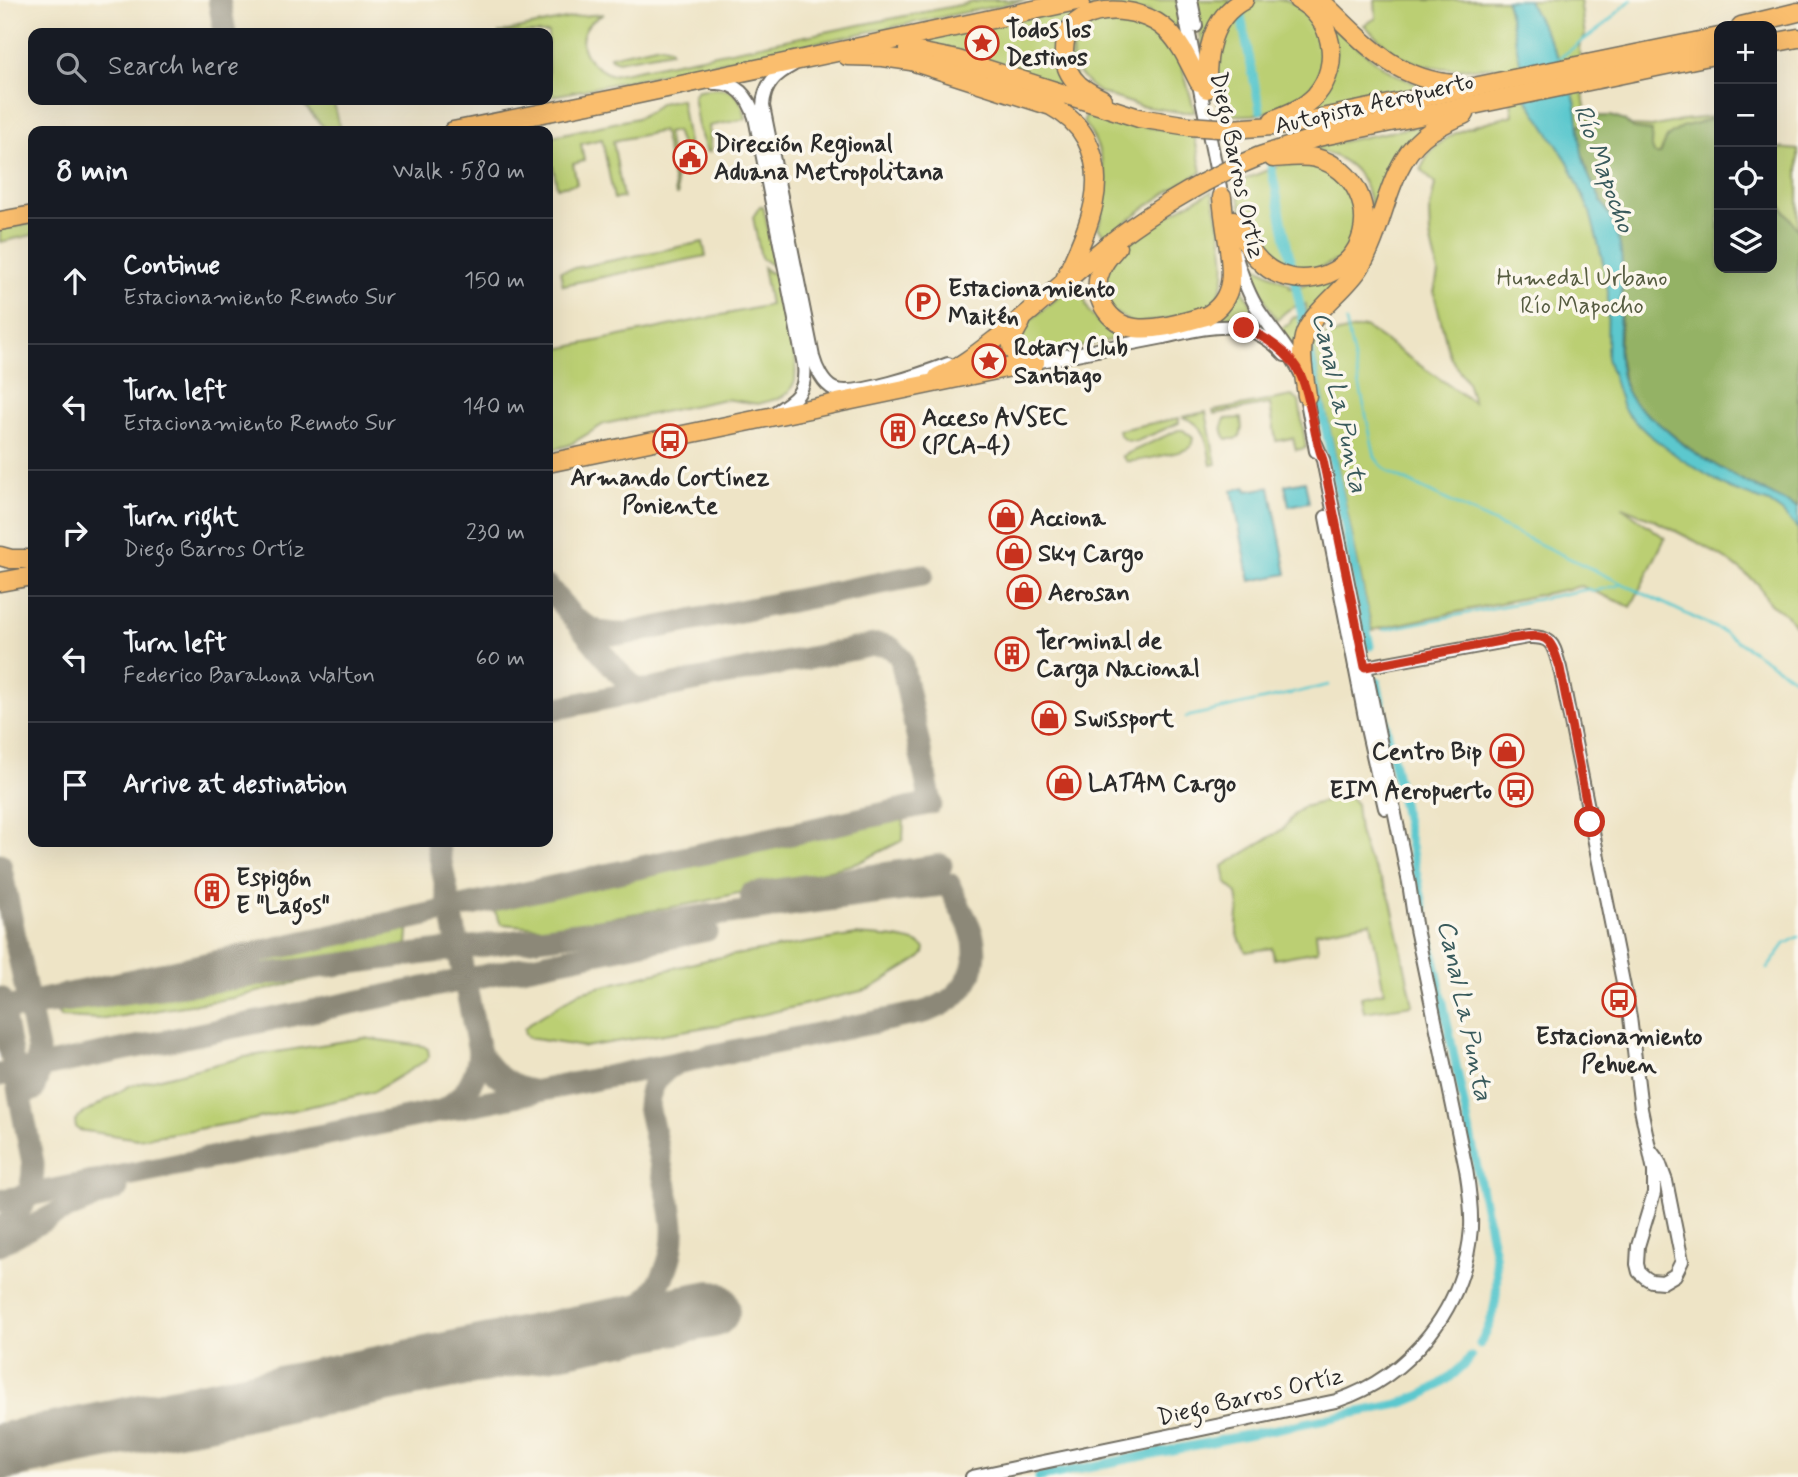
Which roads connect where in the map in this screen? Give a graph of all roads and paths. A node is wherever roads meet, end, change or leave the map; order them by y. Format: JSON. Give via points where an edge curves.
{"nodes":[{"id":1,"x":1081,"y":0,"type":"edge"},
{"id":2,"x":1182,"y":0,"type":"edge"},
{"id":3,"x":1191,"y":0,"type":"edge"},
{"id":4,"x":1298,"y":0,"type":"edge"},
{"id":5,"x":1320,"y":0,"type":"edge"},
{"id":6,"x":1240,"y":2,"type":"edge"},
{"id":7,"x":1798,"y":12,"type":"edge"},
{"id":8,"x":1761,"y":21,"type":"edge"},
{"id":9,"x":1798,"y":23,"type":"edge"},
{"id":10,"x":1777,"y":26,"type":"edge"},
{"id":11,"x":1714,"y":37,"type":"edge"},
{"id":12,"x":1798,"y":38,"type":"edge"},
{"id":13,"x":1777,"y":42,"type":"edge"},
{"id":14,"x":828,"y":53,"type":"junction"},
{"id":15,"x":1714,"y":55,"type":"edge"},
{"id":16,"x":807,"y":58,"type":"junction"},
{"id":17,"x":1203,"y":86,"type":"junction"},
{"id":18,"x":672,"y":87,"type":"junction"},
{"id":19,"x":1491,"y":92,"type":"junction"},
{"id":20,"x":1139,"y":118,"type":"junction"},
{"id":21,"x":478,"y":126,"type":"edge"},
{"id":22,"x":1238,"y":128,"type":"junction"},
{"id":23,"x":1236,"y":166,"type":"junction"},
{"id":24,"x":1222,"y":197,"type":"junction"},
{"id":25,"x":28,"y":208,"type":"edge"},
{"id":26,"x":0,"y":212,"type":"edge"},
{"id":27,"x":1151,"y":214,"type":"junction"},
{"id":28,"x":28,"y":216,"type":"edge"},
{"id":29,"x":1234,"y":220,"type":"junction"},
{"id":30,"x":0,"y":221,"type":"edge"},
{"id":31,"x":1063,"y":284,"type":"junction"},
{"id":32,"x":1025,"y":316,"type":"junction"},
{"id":33,"x":1274,"y":330,"type":"junction"},
{"id":34,"x":978,"y":353,"type":"junction"},
{"id":35,"x":1035,"y":362,"type":"junction"},
{"id":36,"x":1302,"y":366,"type":"junction"},
{"id":37,"x":898,"y":391,"type":"junction"},
{"id":38,"x":1307,"y":396,"type":"joint"},
{"id":39,"x":769,"y":417,"type":"junction"},
{"id":40,"x":553,"y":463,"type":"edge"},
{"id":41,"x":0,"y":556,"type":"edge"},
{"id":42,"x":28,"y":559,"type":"edge"},
{"id":43,"x":28,"y":577,"type":"edge"},
{"id":44,"x":0,"y":582,"type":"edge"},
{"id":45,"x":1360,"y":667,"type":"junction"},
{"id":46,"x":1651,"y":1151,"type":"junction"},
{"id":47,"x":972,"y":1477,"type":"edge"}],
"edges":[{"from":1,"to":14,"type":"highway"},
{"from":2,"to":17,"type":"street","name":"Diego Barros Ortíz"},
{"from":3,"to":17,"type":"street","name":"Diego Barros Ortíz"},
{"from":4,"to":22,"type":"highway","via":[[1325,26],[1331,50],[1328,74],[1305,105],[1284,116]]},
{"from":5,"to":19,"type":"highway","via":[[1399,68],[1434,82]]},
{"from":6,"to":17,"type":"highway","via":[[1220,20],[1212,37]]},
{"from":7,"to":8,"type":"highway"},
{"from":9,"to":10,"type":"highway"},
{"from":11,"to":19,"type":"highway","name":"Autopista Aeropuerto","via":[[1601,60]]},
{"from":12,"to":13,"type":"highway"},
{"from":14,"to":16,"type":"highway"},
{"from":14,"to":20,"type":"highway","name":"Autopista Aeropuerto","via":[[877,48],[932,54]]},
{"from":15,"to":19,"type":"highway","name":"Autopista Aeropuerto","via":[[1606,78]]},
{"from":16,"to":18,"type":"highway"},
{"from":16,"to":31,"type":"highway","via":[[870,56],[911,61],[1043,103],[1070,119],[1088,143],[1096,191]]},
{"from":16,"to":34,"type":"street","via":[[774,77],[764,106],[813,358],[825,382],[841,391],[869,387]]},
{"from":17,"to":20,"type":"highway","via":[[1174,38],[1149,18],[1115,9],[1082,16],[1066,40],[1069,73],[1083,88]]},
{"from":17,"to":24,"type":"street","name":"Diego Barros Ortíz"},
{"from":17,"to":29,"type":"street","name":"Diego Barros Ortíz"},
{"from":18,"to":21,"type":"highway"},
{"from":18,"to":39,"type":"street","via":[[732,86],[743,93],[755,117],[805,374],[799,394]]},
{"from":19,"to":22,"type":"highway","name":"Autopista Aeropuerto","via":[[1287,125]]},
{"from":19,"to":23,"type":"highway","name":"Autopista Aeropuerto","via":[[1280,149]]},
{"from":19,"to":36,"type":"highway","via":[[1423,137],[1406,156],[1362,264],[1309,325]]},
{"from":20,"to":22,"type":"highway","name":"Autopista Aeropuerto","bridge":true},
{"from":23,"to":27,"type":"highway","name":"Autopista Aeropuerto","bridge":true},
{"from":23,"to":29,"type":"highway","via":[[1300,156],[1327,162],[1354,183],[1364,209],[1364,225],[1353,253],[1342,265],[1320,277],[1295,278],[1261,263]]},
{"from":24,"to":27,"type":"highway","via":[[1231,273],[1224,301],[1206,316],[1153,328],[1130,327],[1105,310],[1098,280],[1106,260]]},
{"from":24,"to":33,"type":"street","name":"Diego Barros Ortíz","via":[[1244,283]]},
{"from":25,"to":26,"type":"highway"},
{"from":27,"to":31,"type":"highway","name":"Autopista Aeropuerto"},
{"from":28,"to":30,"type":"highway"},
{"from":29,"to":33,"type":"street","name":"Diego Barros Ortíz","via":[[1244,267]]},
{"from":31,"to":32,"type":"highway","name":"Autopista Aeropuerto"},
{"from":32,"to":34,"type":"highway","name":"Autopista Aeropuerto"},
{"from":32,"to":35,"type":"highway","via":[[1014,333],[1012,348],[1019,358]]},
{"from":33,"to":36,"type":"street","name":"Diego Barros Ortíz"},
{"from":34,"to":37,"type":"highway","name":"Autopista Aeropuerto","via":[[943,374]]},
{"from":35,"to":36,"type":"street","via":[[1235,327],[1254,332]]},
{"from":35,"to":37,"type":"highway"},
{"from":36,"to":38,"type":"highway"},
{"from":37,"to":39,"type":"highway"},
{"from":38,"to":45,"type":"street","name":"Diego Barros Ortíz","via":[[1323,502]]},
{"from":39,"to":40,"type":"highway"},
{"from":41,"to":42,"type":"highway"},
{"from":43,"to":44,"type":"highway"},
{"from":45,"to":46,"type":"street","via":[[1528,637],[1552,643],[1630,1017]]},
{"from":45,"to":47,"type":"street","name":"Diego Barros Ortíz","via":[[1466,1169],[1471,1209],[1460,1280],[1423,1343],[1385,1378],[1362,1391],[1336,1401]]},
{"from":46,"to":46,"type":"street","via":[[1654,1193],[1637,1264],[1646,1278],[1663,1282],[1675,1275],[1681,1255],[1665,1175]]}]}
